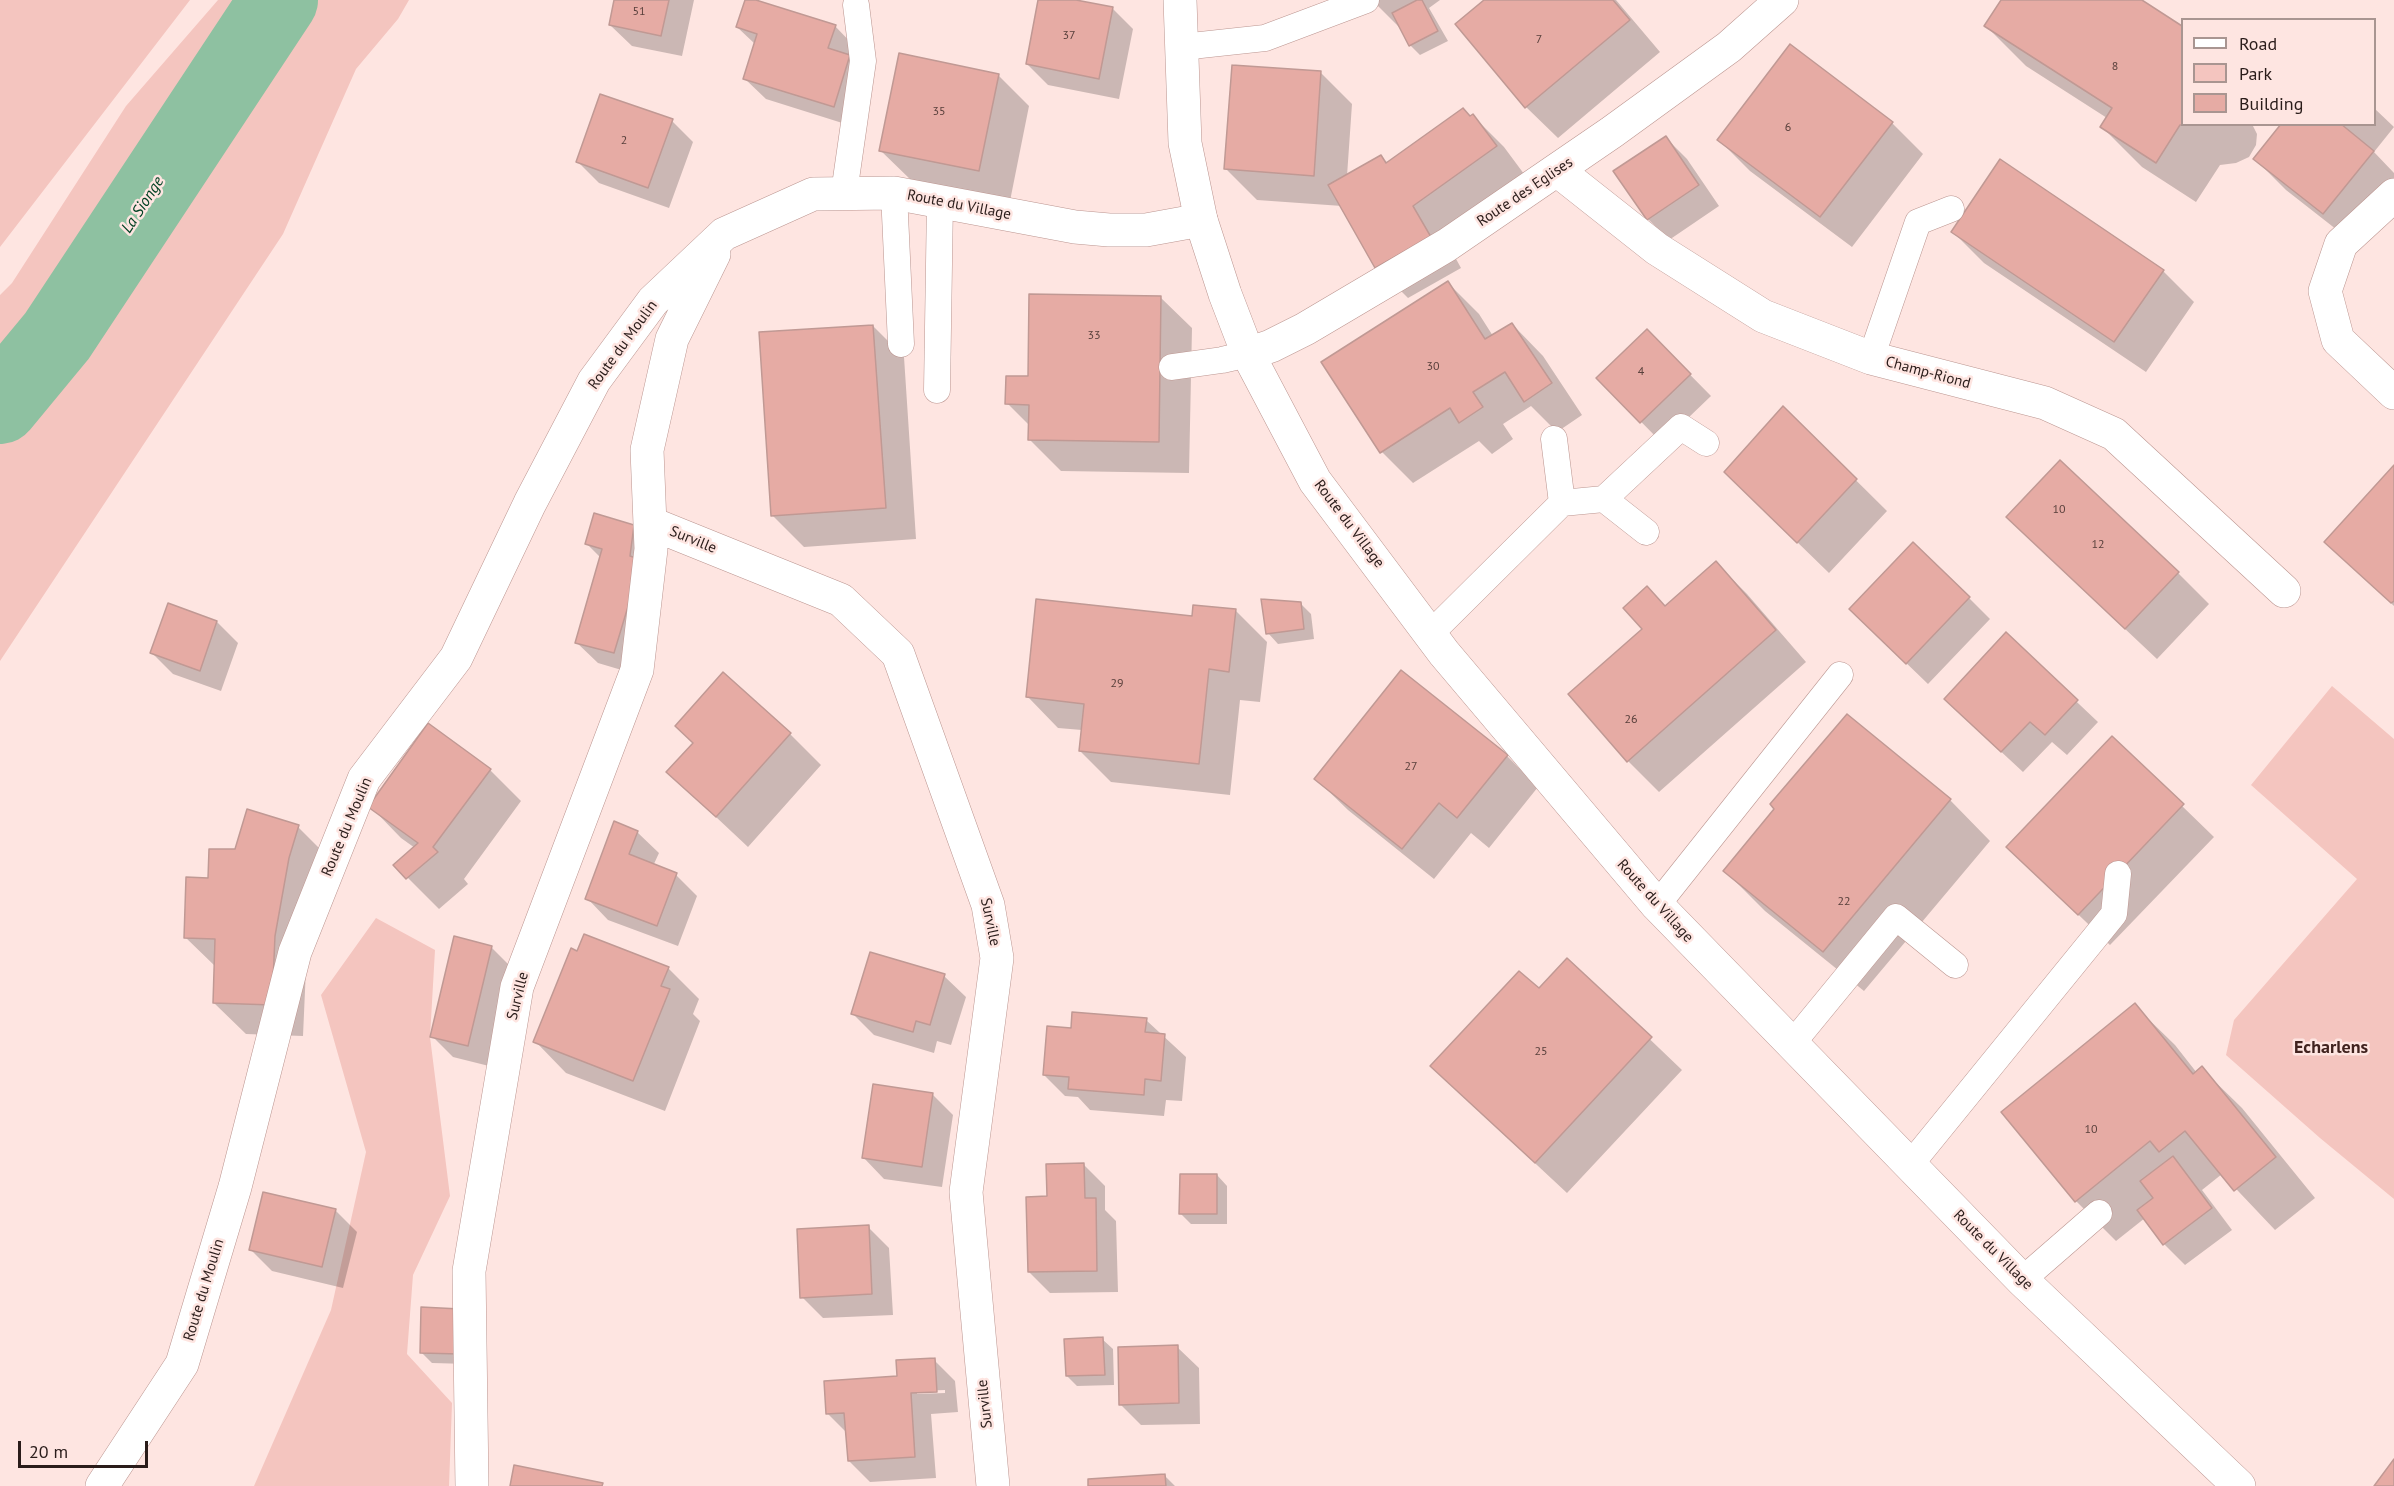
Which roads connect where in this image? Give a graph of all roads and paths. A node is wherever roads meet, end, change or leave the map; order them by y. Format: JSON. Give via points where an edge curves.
{"nodes":[{"id":1,"x":1180,"y":0,"type":"edge"},
{"id":2,"x":1366,"y":0,"type":"edge"},
{"id":3,"x":1773,"y":3,"type":"edge"},
{"id":4,"x":856,"y":5,"type":"dead end"},
{"id":5,"x":1182,"y":47,"type":"junction"},
{"id":6,"x":1557,"y":170,"type":"junction"},
{"id":7,"x":844,"y":193,"type":"junction"},
{"id":8,"x":894,"y":193,"type":"junction"},
{"id":9,"x":2394,"y":195,"type":"edge"},
{"id":10,"x":940,"y":201,"type":"junction"},
{"id":11,"x":1951,"y":209,"type":"dead end"},
{"id":12,"x":1201,"y":220,"type":"junction"},
{"id":13,"x":724,"y":234,"type":"junction"},
{"id":14,"x":901,"y":344,"type":"dead end"},
{"id":15,"x":1248,"y":354,"type":"junction"},
{"id":16,"x":1871,"y":358,"type":"junction"},
{"id":17,"x":1172,"y":367,"type":"dead end"},
{"id":18,"x":937,"y":390,"type":"dead end"},
{"id":19,"x":2394,"y":393,"type":"edge"},
{"id":20,"x":1554,"y":439,"type":"dead end"},
{"id":21,"x":1706,"y":443,"type":"dead end"},
{"id":22,"x":1604,"y":499,"type":"junction"},
{"id":23,"x":1562,"y":503,"type":"junction"},
{"id":24,"x":650,"y":523,"type":"junction"},
{"id":25,"x":1646,"y":532,"type":"dead end"},
{"id":26,"x":2284,"y":591,"type":"dead end"},
{"id":27,"x":1430,"y":634,"type":"junction"},
{"id":28,"x":1840,"y":675,"type":"dead end"},
{"id":29,"x":2118,"y":874,"type":"dead end"},
{"id":30,"x":1657,"y":905,"type":"junction"},
{"id":31,"x":1955,"y":965,"type":"dead end"},
{"id":32,"x":1791,"y":1045,"type":"junction"},
{"id":33,"x":1910,"y":1165,"type":"junction"},
{"id":34,"x":2099,"y":1213,"type":"dead end"},
{"id":35,"x":2022,"y":1280,"type":"junction"},
{"id":36,"x":102,"y":1486,"type":"edge"},
{"id":37,"x":472,"y":1486,"type":"edge"},
{"id":38,"x":993,"y":1486,"type":"edge"},
{"id":39,"x":2239,"y":1486,"type":"edge"}],
"edges":[{"from":1,"to":5,"type":"street","name":"Route du Village"},
{"from":2,"to":5,"type":"lane","via":[[1265,38]]},
{"from":3,"to":6,"type":"street","name":"Route des Eglises","via":[[1729,48]]},
{"from":4,"to":7,"type":"lane","via":[[863,61]]},
{"from":5,"to":12,"type":"street","name":"Route du Village","via":[[1185,142]]},
{"from":6,"to":15,"type":"street","name":"Route des Eglises","via":[[1447,245],[1365,294],[1286,339]]},
{"from":6,"to":16,"type":"street","name":"Champ-Riond","via":[[1657,249],[1763,316]]},
{"from":7,"to":8,"type":"street","name":"Route du Village"},
{"from":7,"to":13,"type":"street","name":"Route du Village","via":[[813,194]]},
{"from":8,"to":10,"type":"street","name":"Route du Village"},
{"from":8,"to":14,"type":"lane"},
{"from":9,"to":19,"type":"street","via":[[2341,244],[2325,291],[2338,340]]},
{"from":10,"to":12,"type":"street","name":"Route du Village","via":[[1109,230],[1146,230]]},
{"from":10,"to":18,"type":"lane"},
{"from":11,"to":16,"type":"lane","via":[[1918,222]]},
{"from":12,"to":15,"type":"street","name":"Route du Village"},
{"from":13,"to":24,"type":"street","name":"Surville","via":[[672,339],[647,450]]},
{"from":13,"to":36,"type":"street","name":"Route du Moulin","via":[[653,302],[594,381],[456,658],[364,779],[295,952],[236,1187],[182,1364]]},
{"from":15,"to":17,"type":"lane"},
{"from":15,"to":27,"type":"street","name":"Route du Village","via":[[1315,481]]},
{"from":16,"to":26,"type":"street","name":"Champ-Riond","via":[[2045,403],[2114,434]]},
{"from":20,"to":23,"type":"lane"},
{"from":21,"to":22,"type":"lane","via":[[1681,427]]},
{"from":22,"to":23,"type":"lane"},
{"from":22,"to":25,"type":"lane"},
{"from":23,"to":27,"type":"lane"},
{"from":24,"to":37,"type":"street","name":"Surville","via":[[651,549],[637,670],[517,987],[469,1271]]},
{"from":24,"to":38,"type":"street","name":"Surville","via":[[841,600],[898,654],[988,904],[997,958],[966,1192]]},
{"from":27,"to":30,"type":"street","name":"Route du Village"},
{"from":28,"to":30,"type":"lane"},
{"from":29,"to":33,"type":"lane","via":[[2114,914]]},
{"from":30,"to":32,"type":"street","name":"Route du Village"},
{"from":31,"to":32,"type":"lane","via":[[1896,917]]},
{"from":32,"to":33,"type":"street","name":"Route du Village"},
{"from":33,"to":35,"type":"street","name":"Route du Village"},
{"from":34,"to":35,"type":"lane"},
{"from":35,"to":39,"type":"street","name":"Route du Village"}]}
